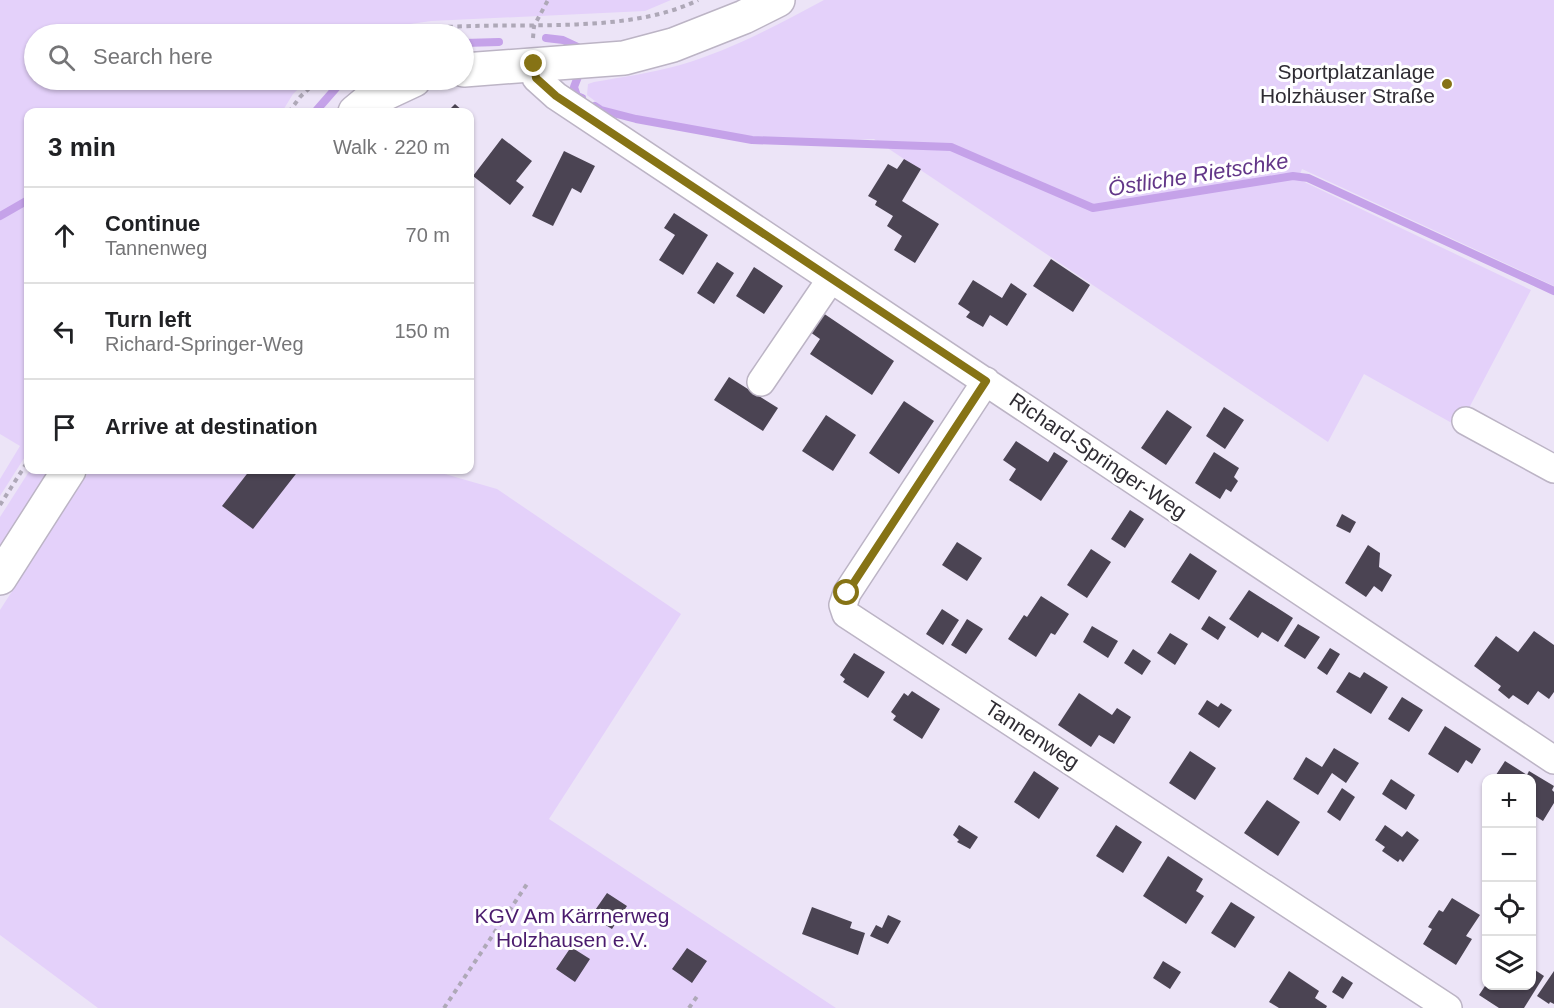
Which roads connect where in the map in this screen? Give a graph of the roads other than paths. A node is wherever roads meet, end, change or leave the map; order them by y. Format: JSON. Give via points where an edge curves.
{"nodes":[{"id":1,"x":778,"y":0,"type":"edge"},
{"id":2,"x":534,"y":64,"type":"junction"},
{"id":3,"x":474,"y":69,"type":"edge"},
{"id":4,"x":393,"y":90,"type":"edge"},
{"id":5,"x":360,"y":108,"type":"edge"},
{"id":6,"x":831,"y":279,"type":"junction"},
{"id":7,"x":986,"y":381,"type":"junction"},
{"id":8,"x":761,"y":382,"type":"dead end"},
{"id":9,"x":1466,"y":421,"type":"dead end"},
{"id":10,"x":1554,"y":469,"type":"edge"},
{"id":11,"x":66,"y":474,"type":"edge"},
{"id":12,"x":0,"y":578,"type":"edge"},
{"id":13,"x":1554,"y":760,"type":"edge"},
{"id":14,"x":1448,"y":1008,"type":"edge"}],
"edges":[{"from":1,"to":2,"type":"main road","via":[[663,48],[624,58]]},
{"from":2,"to":3,"type":"main road"},
{"from":2,"to":6,"type":"street","name":"Richard-Springer-Weg","via":[[536,78],[556,96]]},
{"from":4,"to":5,"type":"main road"},
{"from":6,"to":7,"type":"street","name":"Richard-Springer-Weg"},
{"from":6,"to":8,"type":"street"},
{"from":7,"to":13,"type":"street","name":"Richard-Springer-Weg"},
{"from":7,"to":14,"type":"street","name":"Tannenweg","via":[[847,593],[843,605],[846,614]]},
{"from":9,"to":10,"type":"street"},
{"from":11,"to":12,"type":"main road"}]}
